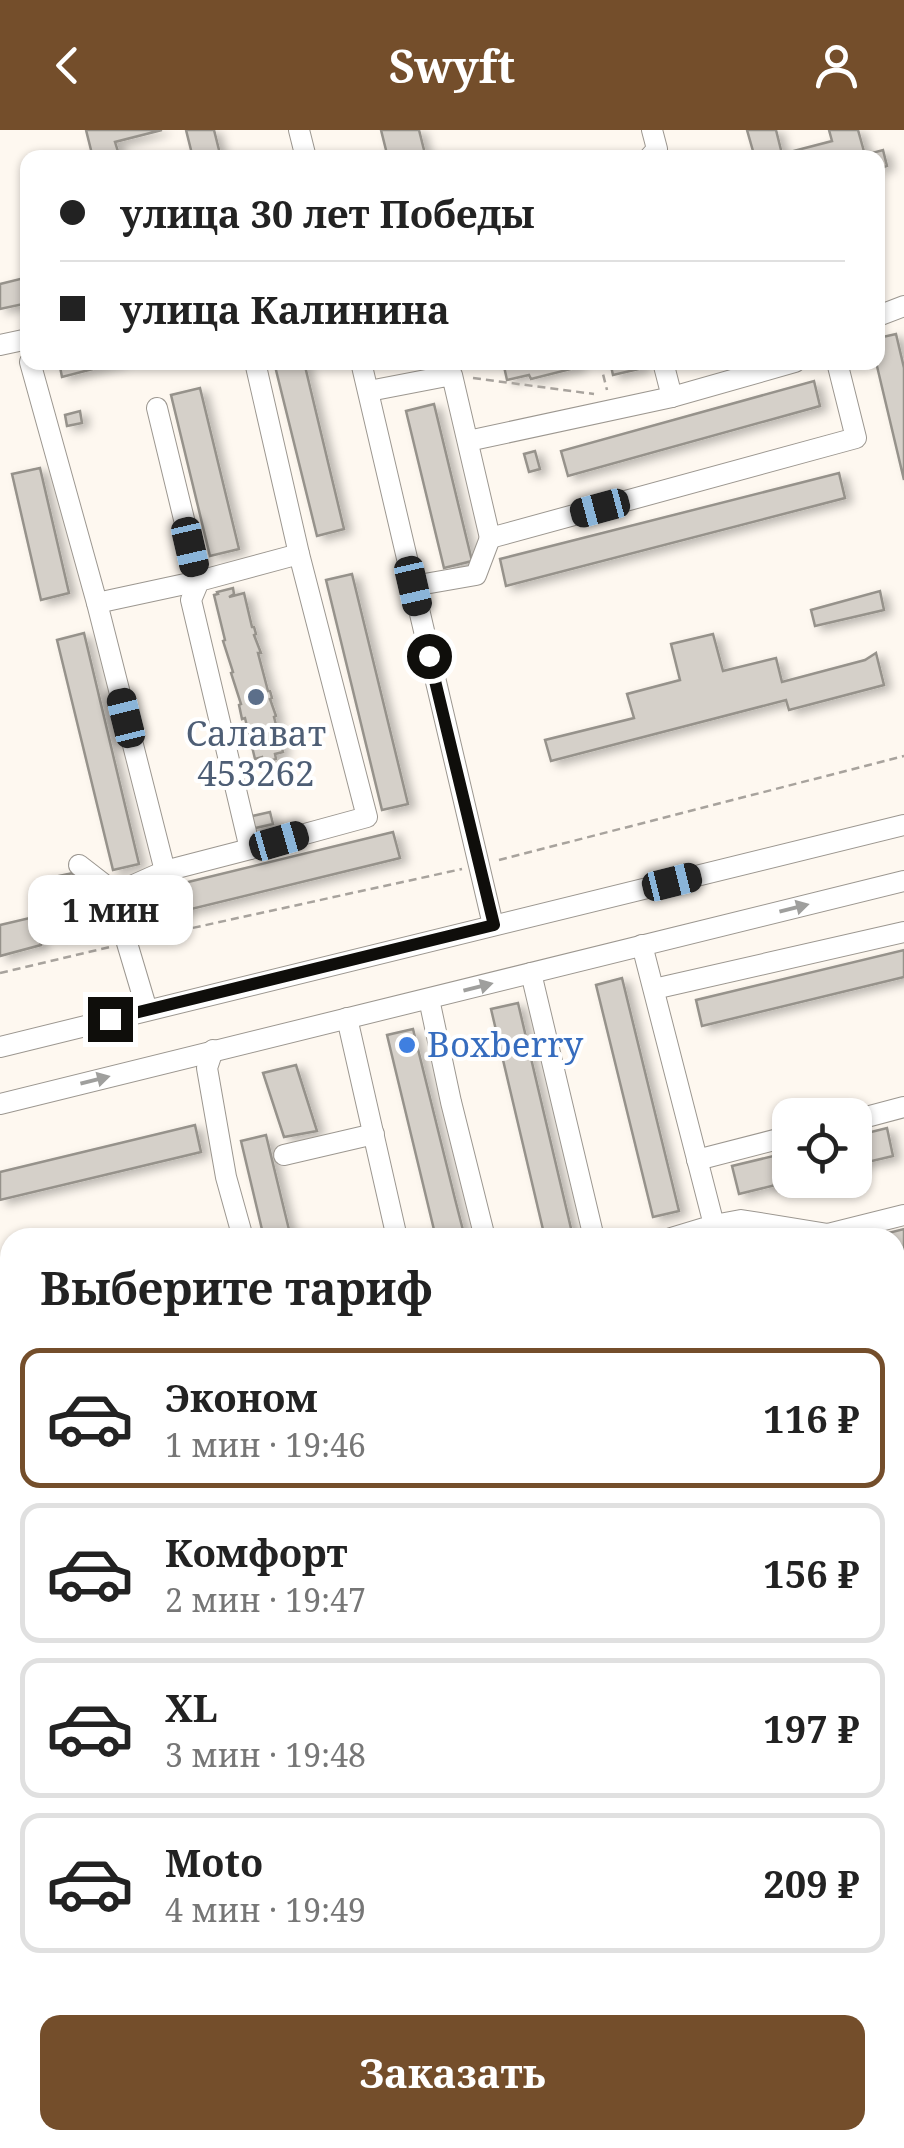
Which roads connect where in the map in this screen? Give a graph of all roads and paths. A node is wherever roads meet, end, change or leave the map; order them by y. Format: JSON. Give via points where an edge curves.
{"nodes":[{"id":1,"x":32,"y":370,"type":"edge"},
{"id":2,"x":257,"y":370,"type":"edge"},
{"id":3,"x":363,"y":370,"type":"edge"},
{"id":4,"x":455,"y":370,"type":"edge"},
{"id":5,"x":459,"y":370,"type":"edge"},
{"id":6,"x":465,"y":370,"type":"edge"},
{"id":7,"x":602,"y":370,"type":"edge"},
{"id":8,"x":665,"y":370,"type":"edge"},
{"id":9,"x":768,"y":370,"type":"edge"},
{"id":10,"x":839,"y":370,"type":"edge"},
{"id":11,"x":369,"y":391,"type":"junction"},
{"id":12,"x":672,"y":397,"type":"junction"},
{"id":13,"x":157,"y":408,"type":"dead end"},
{"id":14,"x":468,"y":442,"type":"junction"},
{"id":15,"x":490,"y":538,"type":"junction"},
{"id":16,"x":299,"y":554,"type":"junction"},
{"id":17,"x":198,"y":581,"type":"junction"},
{"id":18,"x":413,"y":586,"type":"junction"},
{"id":19,"x":97,"y":603,"type":"junction"},
{"id":20,"x":904,"y":756,"type":"edge"},
{"id":21,"x":904,"y":825,"type":"edge"},
{"id":22,"x":250,"y":849,"type":"junction"},
{"id":23,"x":79,"y":865,"type":"dead end"},
{"id":24,"x":478,"y":865,"type":"junction"},
{"id":25,"x":165,"y":871,"type":"junction"},
{"id":26,"x":904,"y":881,"type":"edge"},
{"id":27,"x":119,"y":896,"type":"junction"},
{"id":28,"x":494,"y":925,"type":"junction"},
{"id":29,"x":904,"y":932,"type":"edge"},
{"id":30,"x":128,"y":942,"type":"junction"},
{"id":31,"x":642,"y":945,"type":"junction"},
{"id":32,"x":531,"y":973,"type":"junction"},
{"id":33,"x":0,"y":974,"type":"edge"},
{"id":34,"x":654,"y":989,"type":"junction"},
{"id":35,"x":428,"y":999,"type":"junction"},
{"id":36,"x":147,"y":1010,"type":"junction"},
{"id":37,"x":347,"y":1018,"type":"junction"},
{"id":38,"x":0,"y":1047,"type":"edge"},
{"id":39,"x":213,"y":1050,"type":"junction"},
{"id":40,"x":0,"y":1104,"type":"edge"},
{"id":41,"x":904,"y":1107,"type":"edge"},
{"id":42,"x":872,"y":1115,"type":"edge"},
{"id":43,"x":374,"y":1134,"type":"junction"},
{"id":44,"x":772,"y":1141,"type":"edge"},
{"id":45,"x":284,"y":1155,"type":"dead end"},
{"id":46,"x":697,"y":1160,"type":"junction"},
{"id":47,"x":904,"y":1214,"type":"edge"},
{"id":48,"x":714,"y":1226,"type":"junction"},
{"id":49,"x":240,"y":1228,"type":"edge"},
{"id":50,"x":395,"y":1228,"type":"edge"},
{"id":51,"x":482,"y":1228,"type":"edge"},
{"id":52,"x":592,"y":1228,"type":"edge"},
{"id":53,"x":707,"y":1228,"type":"edge"},
{"id":54,"x":791,"y":1228,"type":"edge"},
{"id":55,"x":851,"y":1228,"type":"edge"}],
"edges":[{"from":1,"to":19,"type":"street"},
{"from":2,"to":16,"type":"street"},
{"from":3,"to":11,"type":"street"},
{"from":4,"to":11,"type":"street"},
{"from":5,"to":14,"type":"street"},
{"from":6,"to":7,"type":"path","via":[[609,396]]},
{"from":8,"to":12,"type":"street"},
{"from":9,"to":12,"type":"street"},
{"from":10,"to":15,"type":"street","via":[[856,438]]},
{"from":11,"to":18,"type":"street"},
{"from":12,"to":14,"type":"street"},
{"from":13,"to":17,"type":"street"},
{"from":14,"to":15,"type":"street"},
{"from":15,"to":18,"type":"street","via":[[476,575]]},
{"from":16,"to":17,"type":"street"},
{"from":16,"to":22,"type":"street","via":[[367,817]]},
{"from":17,"to":19,"type":"street"},
{"from":17,"to":22,"type":"street","via":[[191,600]]},
{"from":18,"to":24,"type":"street"},
{"from":19,"to":25,"type":"street"},
{"from":20,"to":24,"type":"path"},
{"from":21,"to":28,"type":"street"},
{"from":22,"to":25,"type":"street"},
{"from":23,"to":27,"type":"street"},
{"from":24,"to":28,"type":"street"},
{"from":24,"to":30,"type":"path"},
{"from":25,"to":27,"type":"street"},
{"from":31,"to":26,"type":"street","one_way":true},
{"from":27,"to":30,"type":"street"},
{"from":28,"to":36,"type":"street"},
{"from":29,"to":34,"type":"street"},
{"from":30,"to":33,"type":"path"},
{"from":30,"to":36,"type":"street"},
{"from":31,"to":32,"type":"street"},
{"from":31,"to":34,"type":"street"},
{"from":35,"to":32,"type":"street","one_way":true},
{"from":32,"to":52,"type":"street"},
{"from":34,"to":46,"type":"street"},
{"from":35,"to":37,"type":"street"},
{"from":35,"to":51,"type":"street"},
{"from":36,"to":38,"type":"street"},
{"from":37,"to":39,"type":"street"},
{"from":37,"to":43,"type":"street"},
{"from":40,"to":39,"type":"street","one_way":true},
{"from":39,"to":49,"type":"street","via":[[206,1068]]},
{"from":41,"to":42,"type":"street"},
{"from":43,"to":45,"type":"street"},
{"from":43,"to":50,"type":"street"},
{"from":44,"to":46,"type":"street"},
{"from":46,"to":48,"type":"street"},
{"from":47,"to":55,"type":"street"},
{"from":48,"to":53,"type":"street"},
{"from":48,"to":54,"type":"street","via":[[741,1220]]}]}
